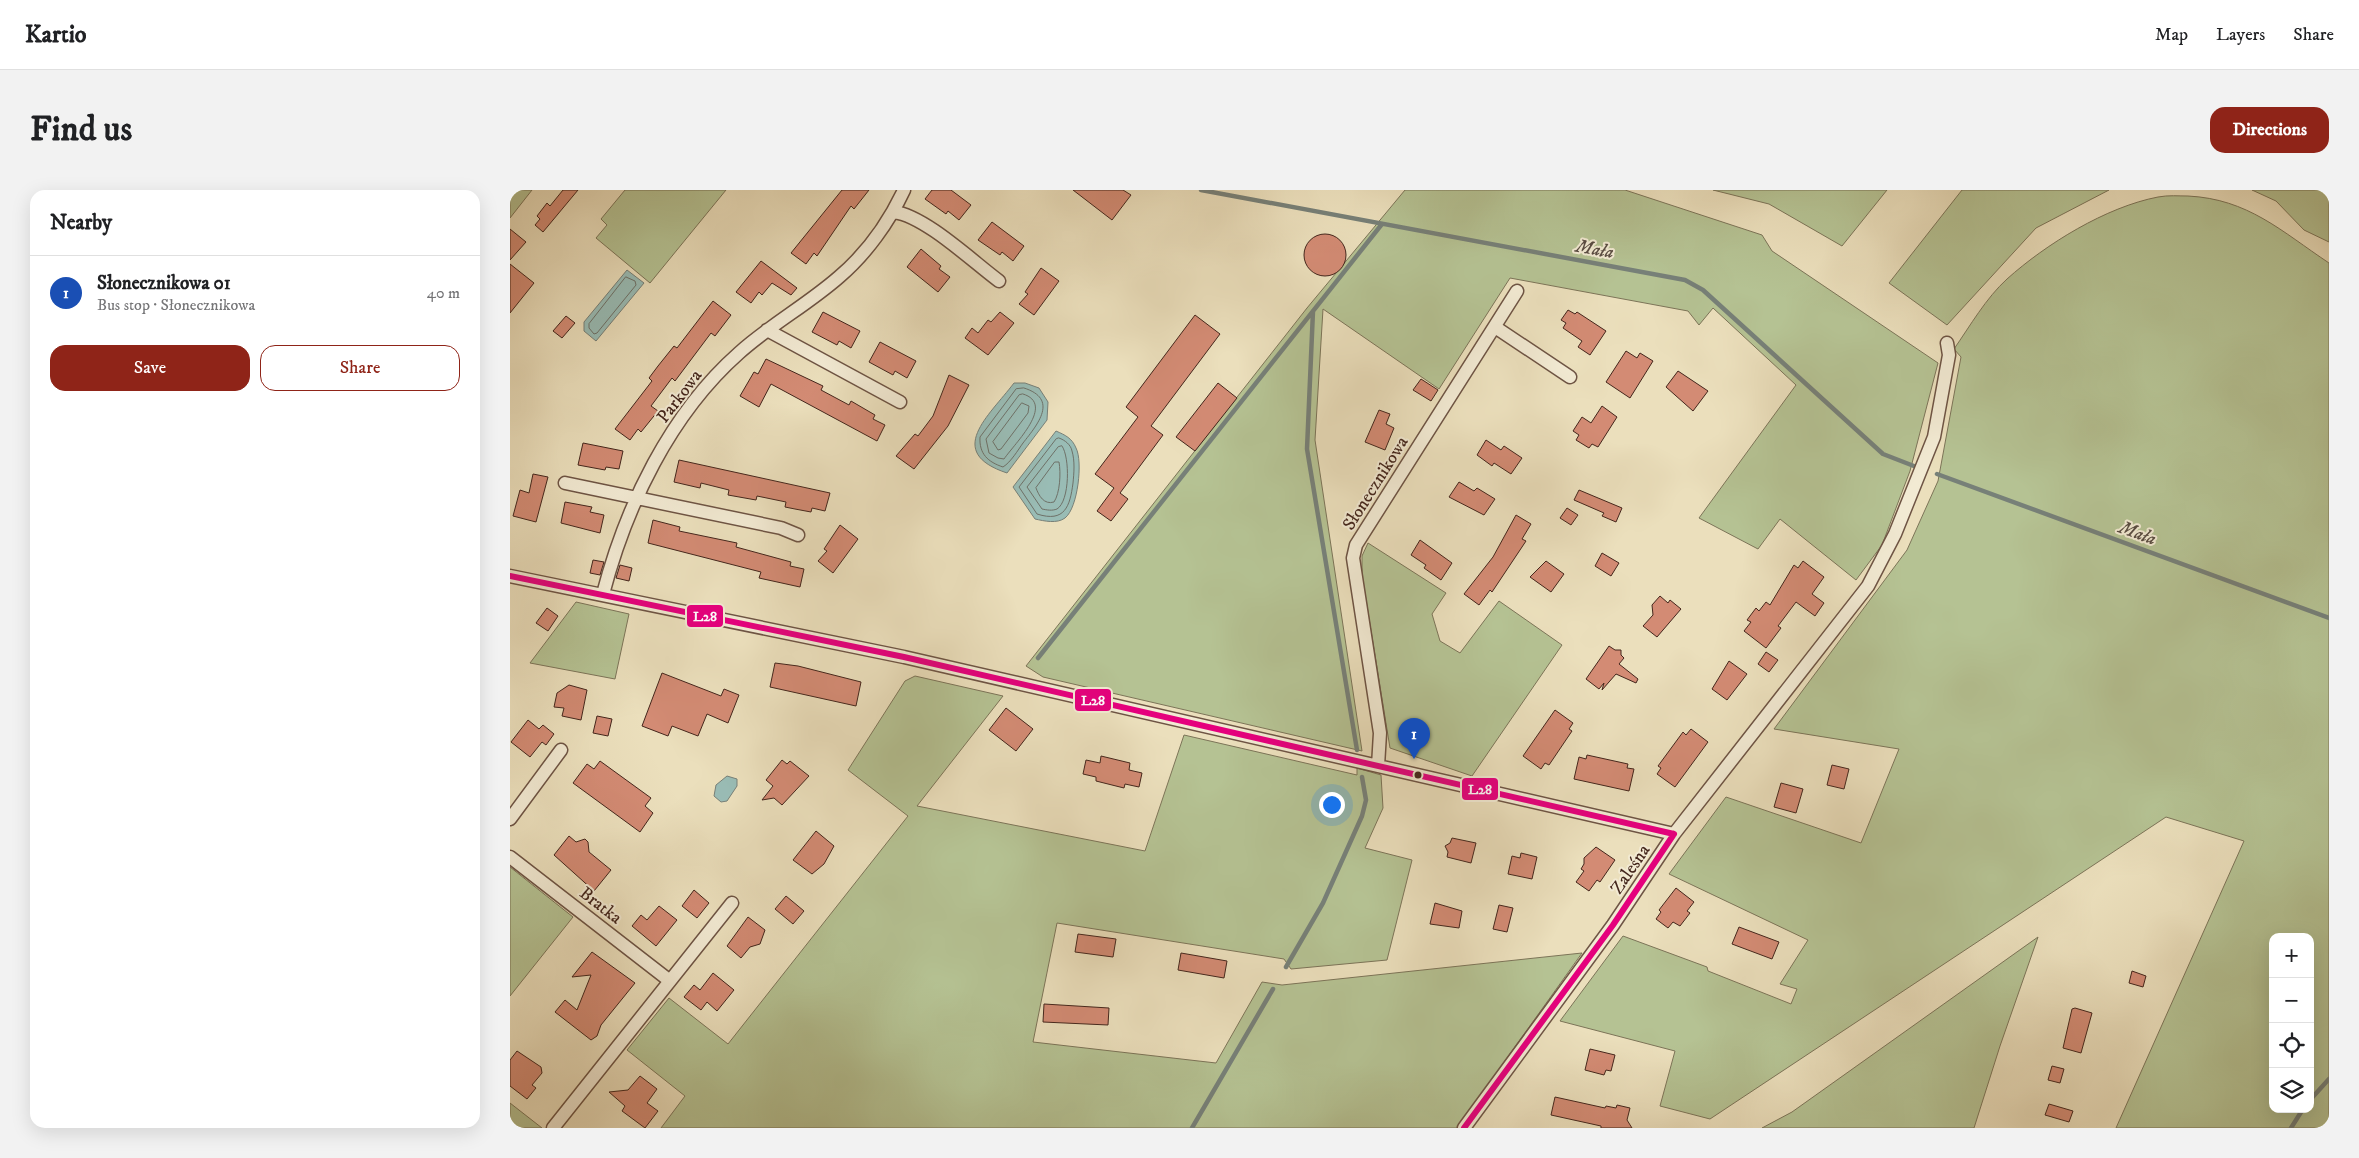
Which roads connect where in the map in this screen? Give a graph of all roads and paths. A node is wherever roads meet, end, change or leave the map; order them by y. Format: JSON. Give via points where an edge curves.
{"nodes":[{"id":1,"x":904,"y":190,"type":"edge"},
{"id":2,"x":894,"y":212,"type":"junction"},
{"id":3,"x":999,"y":281,"type":"dead end"},
{"id":4,"x":1517,"y":291,"type":"dead end"},
{"id":5,"x":1495,"y":327,"type":"junction"},
{"id":6,"x":767,"y":330,"type":"junction"},
{"id":7,"x":1947,"y":343,"type":"dead end"},
{"id":8,"x":1570,"y":377,"type":"dead end"},
{"id":9,"x":900,"y":402,"type":"dead end"},
{"id":10,"x":565,"y":483,"type":"dead end"},
{"id":11,"x":638,"y":496,"type":"junction"},
{"id":12,"x":798,"y":535,"type":"dead end"},
{"id":13,"x":510,"y":576,"type":"edge"},
{"id":14,"x":604,"y":594,"type":"junction"},
{"id":15,"x":561,"y":750,"type":"dead end"},
{"id":16,"x":1378,"y":766,"type":"junction"},
{"id":17,"x":510,"y":819,"type":"edge"},
{"id":18,"x":1674,"y":834,"type":"junction"},
{"id":19,"x":510,"y":857,"type":"edge"},
{"id":20,"x":732,"y":902,"type":"dead end"},
{"id":21,"x":670,"y":981,"type":"junction"},
{"id":22,"x":553,"y":1128,"type":"edge"},
{"id":23,"x":1464,"y":1128,"type":"edge"}],
"edges":[{"from":1,"to":2,"type":"street","name":"Parkowa"},
{"from":2,"to":3,"type":"street","via":[[921,222]]},
{"from":2,"to":6,"type":"street","name":"Parkowa","via":[[839,277]]},
{"from":4,"to":5,"type":"street","name":"Słonecznikowa"},
{"from":5,"to":8,"type":"street"},
{"from":5,"to":16,"type":"street","name":"Słonecznikowa","via":[[1356,545],[1353,558],[1380,733]]},
{"from":6,"to":9,"type":"street"},
{"from":6,"to":11,"type":"street","name":"Parkowa","via":[[722,368],[698,396],[672,434]]},
{"from":7,"to":18,"type":"street","name":"Zaleśna","via":[[1949,356],[1934,438],[1895,534],[1868,586]]},
{"from":10,"to":11,"type":"street"},
{"from":11,"to":12,"type":"street","via":[[781,528]]},
{"from":11,"to":14,"type":"street","name":"Parkowa","via":[[617,545]]},
{"from":13,"to":14,"type":"street"},
{"from":14,"to":16,"type":"street","via":[[904,657]]},
{"from":15,"to":17,"type":"street"},
{"from":16,"to":18,"type":"street"},
{"from":18,"to":23,"type":"street","name":"Zaleśna","via":[[1613,925]]},
{"from":19,"to":21,"type":"street","name":"Bratka"},
{"from":20,"to":21,"type":"street"},
{"from":21,"to":22,"type":"street"}]}
